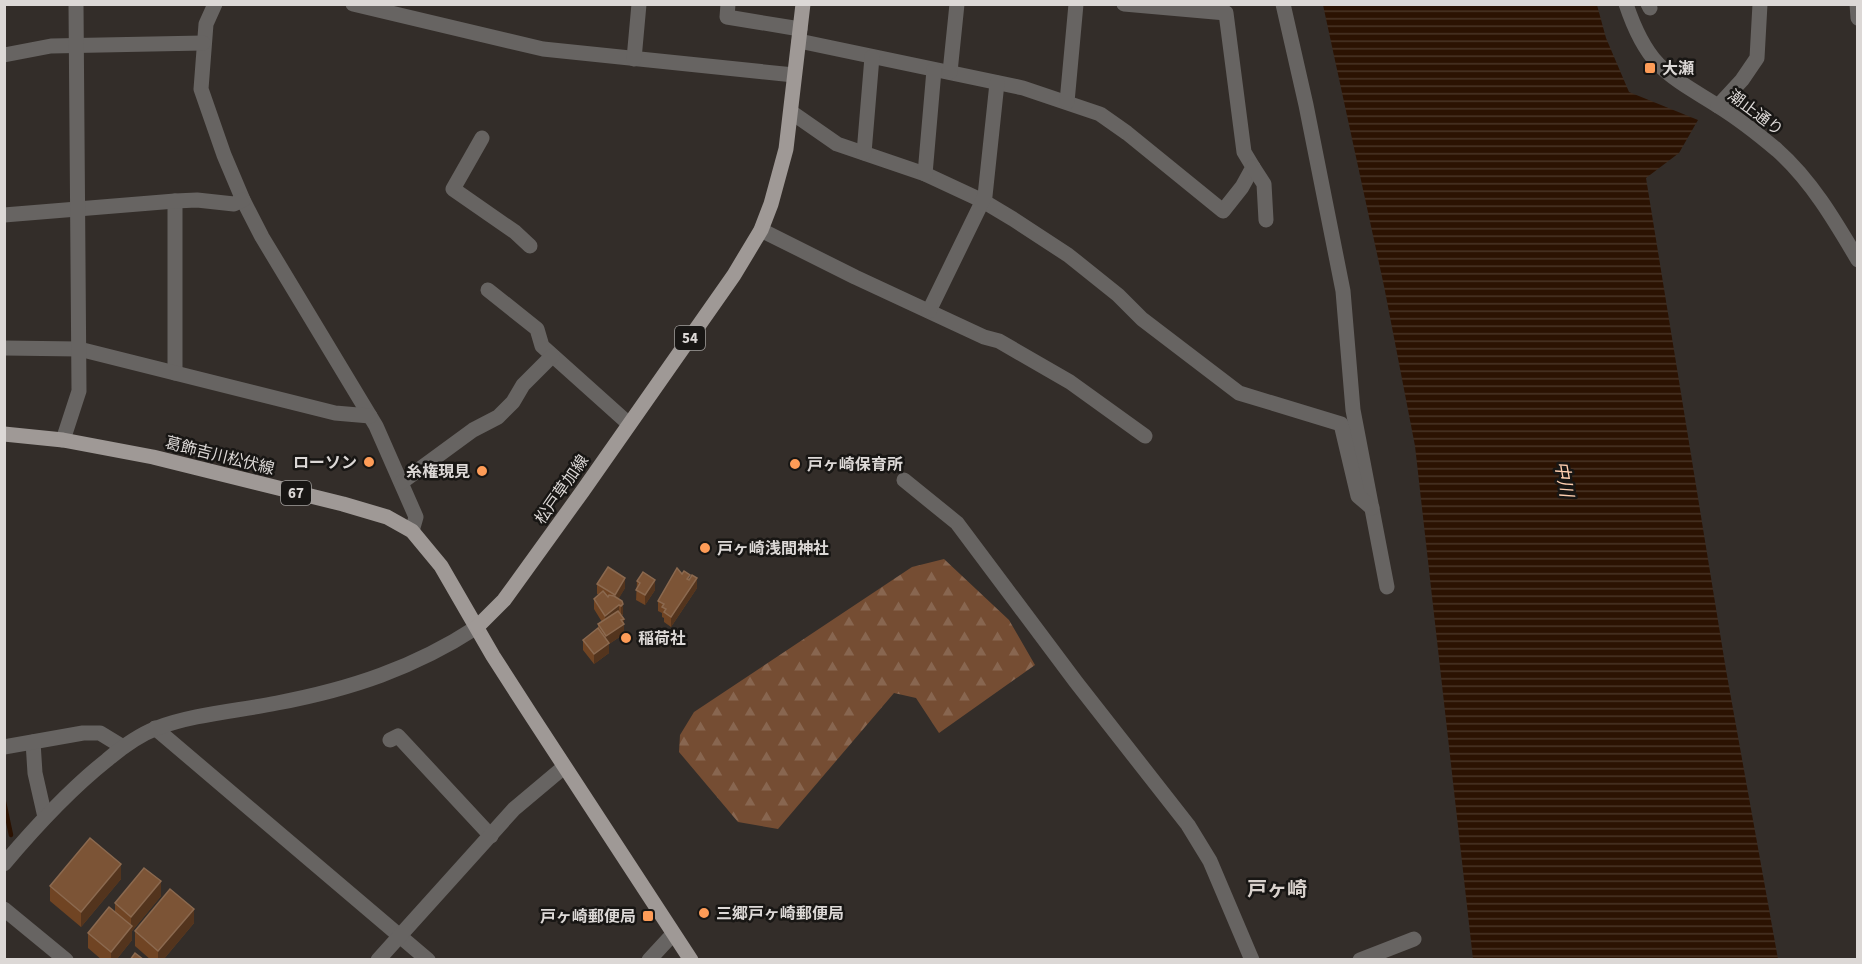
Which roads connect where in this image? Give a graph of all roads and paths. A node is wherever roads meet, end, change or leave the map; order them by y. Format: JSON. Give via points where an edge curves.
{"nodes":[{"id":1,"x":76,"y":4,"type":"edge"},
{"id":2,"x":215,"y":4,"type":"edge"},
{"id":3,"x":353,"y":4,"type":"edge"},
{"id":4,"x":639,"y":4,"type":"edge"},
{"id":5,"x":728,"y":4,"type":"edge"},
{"id":6,"x":803,"y":4,"type":"edge"},
{"id":7,"x":957,"y":4,"type":"edge"},
{"id":8,"x":1076,"y":4,"type":"edge"},
{"id":9,"x":1124,"y":4,"type":"edge"},
{"id":10,"x":1283,"y":4,"type":"edge"},
{"id":11,"x":1626,"y":4,"type":"edge"},
{"id":12,"x":1760,"y":4,"type":"edge"},
{"id":13,"x":1857,"y":4,"type":"edge"},
{"id":14,"x":1857,"y":18,"type":"edge"},
{"id":15,"x":799,"y":35,"type":"junction"},
{"id":16,"x":203,"y":43,"type":"junction"},
{"id":17,"x":77,"y":46,"type":"junction"},
{"id":18,"x":4,"y":55,"type":"edge"},
{"id":19,"x":872,"y":57,"type":"junction"},
{"id":20,"x":634,"y":58,"type":"junction"},
{"id":21,"x":934,"y":70,"type":"junction"},
{"id":22,"x":950,"y":72,"type":"junction"},
{"id":23,"x":794,"y":75,"type":"junction"},
{"id":24,"x":997,"y":83,"type":"junction"},
{"id":25,"x":1067,"y":102,"type":"junction"},
{"id":26,"x":1718,"y":106,"type":"junction"},
{"id":27,"x":791,"y":112,"type":"junction"},
{"id":28,"x":482,"y":138,"type":"dead end"},
{"id":29,"x":864,"y":153,"type":"junction"},
{"id":30,"x":1253,"y":167,"type":"junction"},
{"id":31,"x":925,"y":174,"type":"junction"},
{"id":32,"x":243,"y":200,"type":"junction"},
{"id":33,"x":175,"y":201,"type":"junction"},
{"id":34,"x":983,"y":201,"type":"junction"},
{"id":35,"x":78,"y":209,"type":"junction"},
{"id":36,"x":4,"y":215,"type":"edge"},
{"id":37,"x":1266,"y":220,"type":"dead end"},
{"id":38,"x":761,"y":230,"type":"junction"},
{"id":39,"x":530,"y":246,"type":"dead end"},
{"id":40,"x":1857,"y":260,"type":"edge"},
{"id":41,"x":488,"y":290,"type":"dead end"},
{"id":42,"x":929,"y":311,"type":"junction"},
{"id":43,"x":4,"y":348,"type":"edge"},
{"id":44,"x":79,"y":349,"type":"junction"},
{"id":45,"x":552,"y":356,"type":"junction"},
{"id":46,"x":175,"y":373,"type":"junction"},
{"id":47,"x":370,"y":416,"type":"junction"},
{"id":48,"x":629,"y":424,"type":"junction"},
{"id":49,"x":4,"y":434,"type":"edge"},
{"id":50,"x":1145,"y":436,"type":"dead end"},
{"id":51,"x":63,"y":440,"type":"junction"},
{"id":52,"x":904,"y":480,"type":"dead end"},
{"id":53,"x":402,"y":482,"type":"junction"},
{"id":54,"x":1372,"y":507,"type":"junction"},
{"id":55,"x":412,"y":531,"type":"junction"},
{"id":56,"x":1387,"y":587,"type":"dead end"},
{"id":57,"x":477,"y":627,"type":"junction"},
{"id":58,"x":155,"y":728,"type":"junction"},
{"id":59,"x":390,"y":740,"type":"dead end"},
{"id":60,"x":33,"y":742,"type":"junction"},
{"id":61,"x":4,"y":747,"type":"edge"},
{"id":62,"x":123,"y":747,"type":"junction"},
{"id":63,"x":564,"y":767,"type":"junction"},
{"id":64,"x":45,"y":817,"type":"junction"},
{"id":65,"x":491,"y":836,"type":"junction"},
{"id":66,"x":4,"y":864,"type":"edge"},
{"id":67,"x":4,"y":909,"type":"edge"},
{"id":68,"x":673,"y":934,"type":"junction"},
{"id":69,"x":400,"y":936,"type":"junction"},
{"id":70,"x":1414,"y":939,"type":"dead end"},
{"id":71,"x":66,"y":960,"type":"edge"},
{"id":72,"x":378,"y":960,"type":"edge"},
{"id":73,"x":428,"y":960,"type":"edge"},
{"id":74,"x":649,"y":960,"type":"edge"},
{"id":75,"x":691,"y":960,"type":"edge"},
{"id":76,"x":1252,"y":960,"type":"edge"},
{"id":77,"x":1360,"y":960,"type":"edge"}],
"edges":[{"from":1,"to":17,"type":"street"},
{"from":2,"to":16,"type":"street"},
{"from":3,"to":20,"type":"street","via":[[543,49]]},
{"from":4,"to":20,"type":"street"},
{"from":5,"to":15,"type":"street","via":[[727,17]]},
{"from":6,"to":15,"type":"main road","name":"松戸草加線","number":"54"},
{"from":7,"to":22,"type":"street"},
{"from":8,"to":25,"type":"street"},
{"from":9,"to":30,"type":"street","via":[[1226,14],[1245,153]]},
{"from":10,"to":54,"type":"street","via":[[1343,291],[1353,410]]},
{"from":11,"to":26,"type":"street","name":"潮止通り","via":[[1646,49],[1657,63]]},
{"from":12,"to":26,"type":"street","via":[[1757,58]]},
{"from":13,"to":14,"type":"street"},
{"from":15,"to":19,"type":"street"},
{"from":15,"to":23,"type":"main road","name":"松戸草加線","number":"54"},
{"from":16,"to":17,"type":"street"},
{"from":16,"to":32,"type":"street","via":[[201,89]]},
{"from":17,"to":18,"type":"street","via":[[51,46]]},
{"from":17,"to":35,"type":"street"},
{"from":19,"to":21,"type":"street"},
{"from":19,"to":29,"type":"street"},
{"from":20,"to":23,"type":"street"},
{"from":21,"to":22,"type":"street"},
{"from":21,"to":31,"type":"street"},
{"from":22,"to":24,"type":"street"},
{"from":23,"to":27,"type":"main road","name":"松戸草加線","number":"54"},
{"from":24,"to":25,"type":"street"},
{"from":24,"to":34,"type":"street"},
{"from":25,"to":30,"type":"street","via":[[1100,114],[1223,210]]},
{"from":26,"to":40,"type":"street","name":"潮止通り","via":[[1748,125],[1806,181]]},
{"from":27,"to":29,"type":"street","via":[[837,144]]},
{"from":27,"to":38,"type":"main road","name":"松戸草加線","number":"54","via":[[780,175]]},
{"from":28,"to":39,"type":"street","via":[[453,189]]},
{"from":29,"to":31,"type":"street"},
{"from":30,"to":37,"type":"street","via":[[1264,184]]},
{"from":31,"to":34,"type":"street"},
{"from":32,"to":33,"type":"street","via":[[234,204]]},
{"from":32,"to":47,"type":"street"},
{"from":33,"to":35,"type":"street"},
{"from":33,"to":46,"type":"street"},
{"from":34,"to":42,"type":"street"},
{"from":34,"to":54,"type":"street","via":[[1068,255],[1142,319],[1239,393],[1341,424],[1358,496]]},
{"from":35,"to":36,"type":"street"},
{"from":35,"to":44,"type":"street"},
{"from":38,"to":42,"type":"street"},
{"from":38,"to":48,"type":"main road","name":"松戸草加線","number":"54"},
{"from":41,"to":45,"type":"street","via":[[537,329],[542,345]]},
{"from":42,"to":50,"type":"street","via":[[1007,346],[1070,382]]},
{"from":43,"to":44,"type":"street"},
{"from":44,"to":46,"type":"street"},
{"from":44,"to":51,"type":"street","via":[[79,391]]},
{"from":45,"to":48,"type":"street"},
{"from":45,"to":53,"type":"street","via":[[498,417],[473,430]]},
{"from":46,"to":47,"type":"street","via":[[335,413]]},
{"from":47,"to":53,"type":"street"},
{"from":48,"to":57,"type":"main road","name":"松戸草加線","number":"54","via":[[504,600]]},
{"from":49,"to":51,"type":"main road","name":"葛飾吉川松伏線","number":"67"},
{"from":51,"to":55,"type":"main road","name":"葛飾吉川松伏線","number":"67","via":[[153,457],[343,504],[387,517]]},
{"from":52,"to":76,"type":"street","via":[[957,523],[1188,825],[1210,861]]},
{"from":53,"to":55,"type":"street","via":[[416,517]]},
{"from":54,"to":56,"type":"street"},
{"from":55,"to":57,"type":"main road","name":"葛飾吉川松伏線","number":"67","via":[[441,566]]},
{"from":57,"to":58,"type":"street","via":[[423,658],[361,684]]},
{"from":57,"to":63,"type":"main road"},
{"from":58,"to":62,"type":"street"},
{"from":58,"to":69,"type":"street"},
{"from":59,"to":65,"type":"street","via":[[398,736]]},
{"from":60,"to":61,"type":"street"},
{"from":60,"to":62,"type":"street","via":[[100,733]]},
{"from":60,"to":64,"type":"street"},
{"from":62,"to":64,"type":"street"},
{"from":63,"to":65,"type":"street","via":[[514,809]]},
{"from":63,"to":68,"type":"main road"},
{"from":64,"to":66,"type":"street"},
{"from":65,"to":69,"type":"street"},
{"from":67,"to":71,"type":"street"},
{"from":68,"to":74,"type":"street"},
{"from":68,"to":75,"type":"main road"},
{"from":69,"to":72,"type":"street"},
{"from":69,"to":73,"type":"street"},
{"from":70,"to":77,"type":"street"}]}
